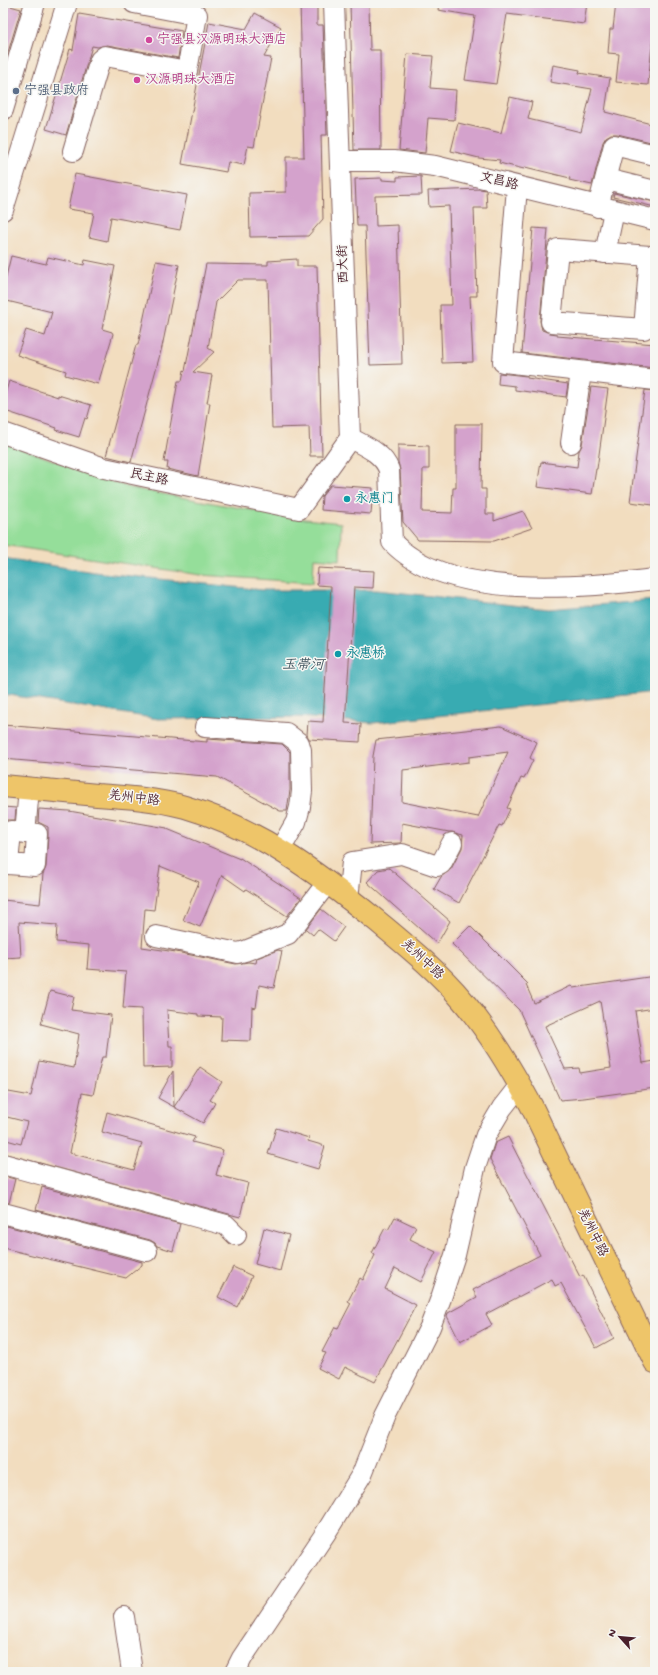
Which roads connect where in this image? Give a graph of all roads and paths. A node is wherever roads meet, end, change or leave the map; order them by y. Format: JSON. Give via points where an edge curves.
{"nodes":[{"id":1,"x":35,"y":3,"type":"edge"},
{"id":2,"x":67,"y":3,"type":"edge"},
{"id":3,"x":134,"y":3,"type":"edge"},
{"id":4,"x":334,"y":3,"type":"edge"},
{"id":5,"x":3,"y":110,"type":"edge"},
{"id":6,"x":3,"y":117,"type":"edge"},
{"id":7,"x":29,"y":125,"type":"junction"},
{"id":8,"x":73,"y":151,"type":"dead end"},
{"id":9,"x":655,"y":155,"type":"edge"},
{"id":10,"x":340,"y":161,"type":"junction"},
{"id":11,"x":606,"y":179,"type":"junction"},
{"id":12,"x":517,"y":187,"type":"junction"},
{"id":13,"x":655,"y":191,"type":"edge"},
{"id":14,"x":606,"y":209,"type":"junction"},
{"id":15,"x":3,"y":210,"type":"edge"},
{"id":16,"x":655,"y":220,"type":"edge"},
{"id":17,"x":605,"y":253,"type":"junction"},
{"id":18,"x":581,"y":372,"type":"junction"},
{"id":19,"x":655,"y":380,"type":"edge"},
{"id":20,"x":3,"y":433,"type":"edge"},
{"id":21,"x":350,"y":438,"type":"junction"},
{"id":22,"x":571,"y":443,"type":"dead end"},
{"id":23,"x":655,"y":579,"type":"edge"},
{"id":24,"x":205,"y":727,"type":"dead end"},
{"id":25,"x":3,"y":786,"type":"edge"},
{"id":26,"x":29,"y":789,"type":"junction"},
{"id":27,"x":25,"y":833,"type":"dead end"},
{"id":28,"x":452,"y":844,"type":"dead end"},
{"id":29,"x":280,"y":850,"type":"junction"},
{"id":30,"x":327,"y":883,"type":"junction"},
{"id":31,"x":348,"y":898,"type":"junction"},
{"id":32,"x":156,"y":936,"type":"dead end"},
{"id":33,"x":520,"y":1086,"type":"junction"},
{"id":34,"x":3,"y":1164,"type":"edge"},
{"id":35,"x":3,"y":1213,"type":"edge"},
{"id":36,"x":236,"y":1235,"type":"dead end"},
{"id":37,"x":147,"y":1251,"type":"dead end"},
{"id":38,"x":655,"y":1362,"type":"edge"},
{"id":39,"x":124,"y":1617,"type":"dead end"},
{"id":40,"x":132,"y":1672,"type":"edge"},
{"id":41,"x":235,"y":1672,"type":"edge"}],
"edges":[{"from":1,"to":5,"type":"street"},
{"from":2,"to":7,"type":"street"},
{"from":3,"to":8,"type":"street","via":[[197,15],[187,71],[105,56],[100,60]]},
{"from":4,"to":10,"type":"street","name":"西大街"},
{"from":6,"to":7,"type":"street"},
{"from":7,"to":15,"type":"street"},
{"from":9,"to":11,"type":"street","via":[[614,145]]},
{"from":10,"to":12,"type":"street","name":"文昌路","via":[[394,161],[435,166]]},
{"from":10,"to":21,"type":"street","name":"西大街"},
{"from":11,"to":13,"type":"street"},
{"from":11,"to":14,"type":"street"},
{"from":12,"to":14,"type":"street","name":"文昌路"},
{"from":12,"to":18,"type":"street","via":[[503,362]]},
{"from":14,"to":16,"type":"street","name":"文昌路"},
{"from":14,"to":17,"type":"street"},
{"from":17,"to":17,"type":"street","via":[[650,256],[644,329],[551,322],[558,249]]},
{"from":18,"to":19,"type":"street"},
{"from":18,"to":22,"type":"street"},
{"from":20,"to":21,"type":"street","name":"民主路","via":[[104,468],[299,509]]},
{"from":21,"to":23,"type":"street","via":[[370,448],[387,465],[392,542],[401,552],[427,566],[450,575],[483,582],[537,587],[582,587]]},
{"from":24,"to":29,"type":"street","via":[[286,733],[299,742],[302,784],[300,807],[296,822]]},
{"from":25,"to":26,"type":"main road","name":"羌州中路"},
{"from":26,"to":27,"type":"street"},
{"from":26,"to":29,"type":"main road","name":"羌州中路","via":[[144,799],[178,806],[222,820],[260,837]]},
{"from":28,"to":31,"type":"street","via":[[441,864],[437,866],[402,854],[352,862]]},
{"from":29,"to":30,"type":"main road","name":"羌州中路"},
{"from":30,"to":31,"type":"main road","name":"羌州中路"},
{"from":30,"to":32,"type":"street","via":[[288,934],[245,951],[238,953]]},
{"from":31,"to":33,"type":"main road","name":"羌州中路","via":[[425,962],[457,995],[495,1044]]},
{"from":33,"to":38,"type":"main road","name":"羌州中路"},
{"from":33,"to":41,"type":"street","via":[[502,1108],[486,1136],[475,1168],[455,1255],[441,1298],[430,1327],[385,1416],[362,1474]]},
{"from":34,"to":36,"type":"street","via":[[226,1225]]},
{"from":35,"to":37,"type":"street"},
{"from":39,"to":40,"type":"street"}]}
